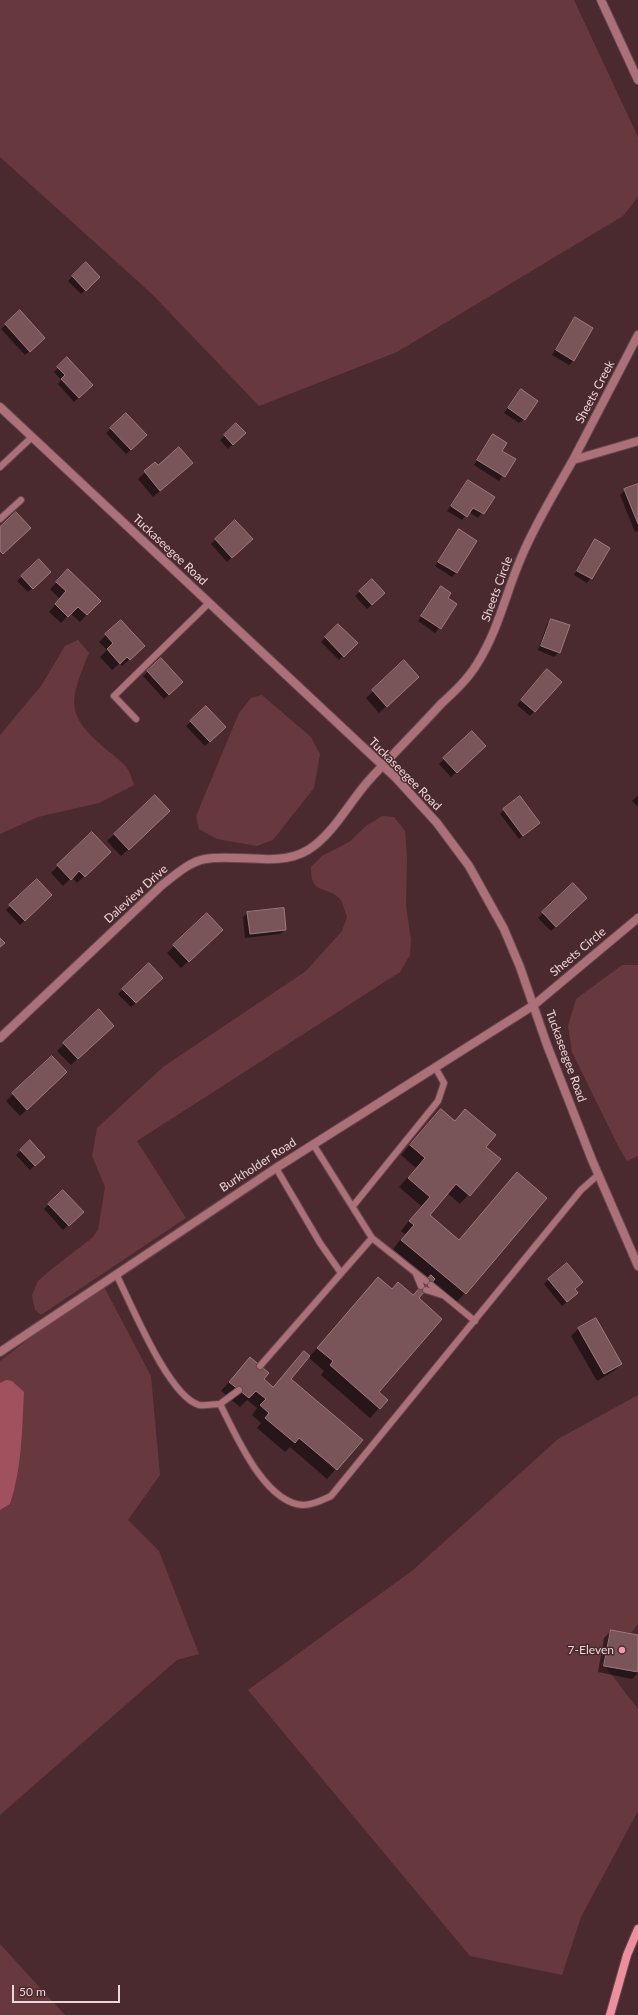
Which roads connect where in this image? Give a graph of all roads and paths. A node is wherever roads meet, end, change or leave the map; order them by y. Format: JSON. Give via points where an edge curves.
{"nodes":[{"id":1,"x":601,"y":0,"type":"edge"},
{"id":2,"x":638,"y":80,"type":"edge"},
{"id":3,"x":638,"y":335,"type":"edge"},
{"id":4,"x":0,"y":407,"type":"edge"},
{"id":5,"x":32,"y":437,"type":"junction"},
{"id":6,"x":638,"y":441,"type":"edge"},
{"id":7,"x":573,"y":460,"type":"junction"},
{"id":8,"x":0,"y":467,"type":"edge"},
{"id":9,"x":20,"y":500,"type":"dead end"},
{"id":10,"x":0,"y":519,"type":"edge"},
{"id":11,"x":209,"y":603,"type":"junction"},
{"id":12,"x":136,"y":719,"type":"dead end"},
{"id":13,"x":382,"y":766,"type":"junction"},
{"id":14,"x":638,"y":918,"type":"edge"},
{"id":15,"x":534,"y":1005,"type":"junction"},
{"id":16,"x":0,"y":1038,"type":"edge"},
{"id":17,"x":435,"y":1067,"type":"junction"},
{"id":18,"x":313,"y":1144,"type":"junction"},
{"id":19,"x":276,"y":1168,"type":"junction"},
{"id":20,"x":599,"y":1174,"type":"junction"},
{"id":21,"x":353,"y":1206,"type":"junction"},
{"id":22,"x":372,"y":1238,"type":"junction"},
{"id":23,"x":638,"y":1266,"type":"edge"},
{"id":24,"x":341,"y":1273,"type":"junction"},
{"id":25,"x":416,"y":1273,"type":"junction"},
{"id":26,"x":116,"y":1274,"type":"junction"},
{"id":27,"x":445,"y":1297,"type":"junction"},
{"id":28,"x":475,"y":1321,"type":"junction"},
{"id":29,"x":0,"y":1352,"type":"edge"},
{"id":30,"x":260,"y":1366,"type":"dead end"},
{"id":31,"x":239,"y":1390,"type":"dead end"},
{"id":32,"x":220,"y":1404,"type":"junction"},
{"id":33,"x":638,"y":1929,"type":"edge"},
{"id":34,"x":610,"y":2015,"type":"edge"}],
"edges":[{"from":1,"to":2,"type":"street"},
{"from":3,"to":7,"type":"street","name":"Sheets Creek"},
{"from":4,"to":5,"type":"street","name":"Tuckaseegee Road"},
{"from":5,"to":8,"type":"lane"},
{"from":5,"to":11,"type":"street","name":"Tuckaseegee Road"},
{"from":6,"to":7,"type":"street"},
{"from":7,"to":13,"type":"street","name":"Sheets Circle","via":[[527,545],[492,638],[476,665],[462,683]]},
{"from":9,"to":10,"type":"lane"},
{"from":11,"to":12,"type":"lane","via":[[114,696]]},
{"from":11,"to":13,"type":"street","name":"Tuckaseegee Road"},
{"from":13,"to":15,"type":"street","name":"Tuckaseegee Road","via":[[437,823],[469,866],[504,929]]},
{"from":13,"to":16,"type":"street","name":"Daleview Drive","via":[[324,837],[302,853],[284,859],[205,859],[181,870]]},
{"from":14,"to":15,"type":"street","name":"Sheets Circle"},
{"from":15,"to":17,"type":"street","name":"Burkholder Road"},
{"from":15,"to":20,"type":"street","name":"Tuckaseegee Road"},
{"from":17,"to":18,"type":"street","name":"Burkholder Road"},
{"from":17,"to":21,"type":"lane","via":[[444,1083],[438,1101]]},
{"from":18,"to":19,"type":"street","name":"Burkholder Road"},
{"from":18,"to":21,"type":"lane"},
{"from":19,"to":24,"type":"lane","via":[[320,1243]]},
{"from":19,"to":26,"type":"street","name":"Burkholder Road"},
{"from":20,"to":23,"type":"street","name":"Tuckaseegee Road"},
{"from":20,"to":28,"type":"lane","via":[[581,1190]]},
{"from":21,"to":22,"type":"lane"},
{"from":22,"to":24,"type":"lane"},
{"from":22,"to":25,"type":"lane"},
{"from":24,"to":30,"type":"lane"},
{"from":25,"to":27,"type":"lane"},
{"from":25,"to":27,"type":"lane","via":[[424,1288]]},
{"from":26,"to":29,"type":"street","name":"Burkholder Road"},
{"from":26,"to":32,"type":"lane","via":[[158,1359],[176,1388],[199,1405]]},
{"from":27,"to":28,"type":"lane"},
{"from":28,"to":32,"type":"lane","via":[[332,1496],[318,1503],[302,1505],[286,1500],[272,1488],[251,1464]]},
{"from":31,"to":32,"type":"lane"},
{"from":33,"to":34,"type":"main road","via":[[627,1955]]}]}
